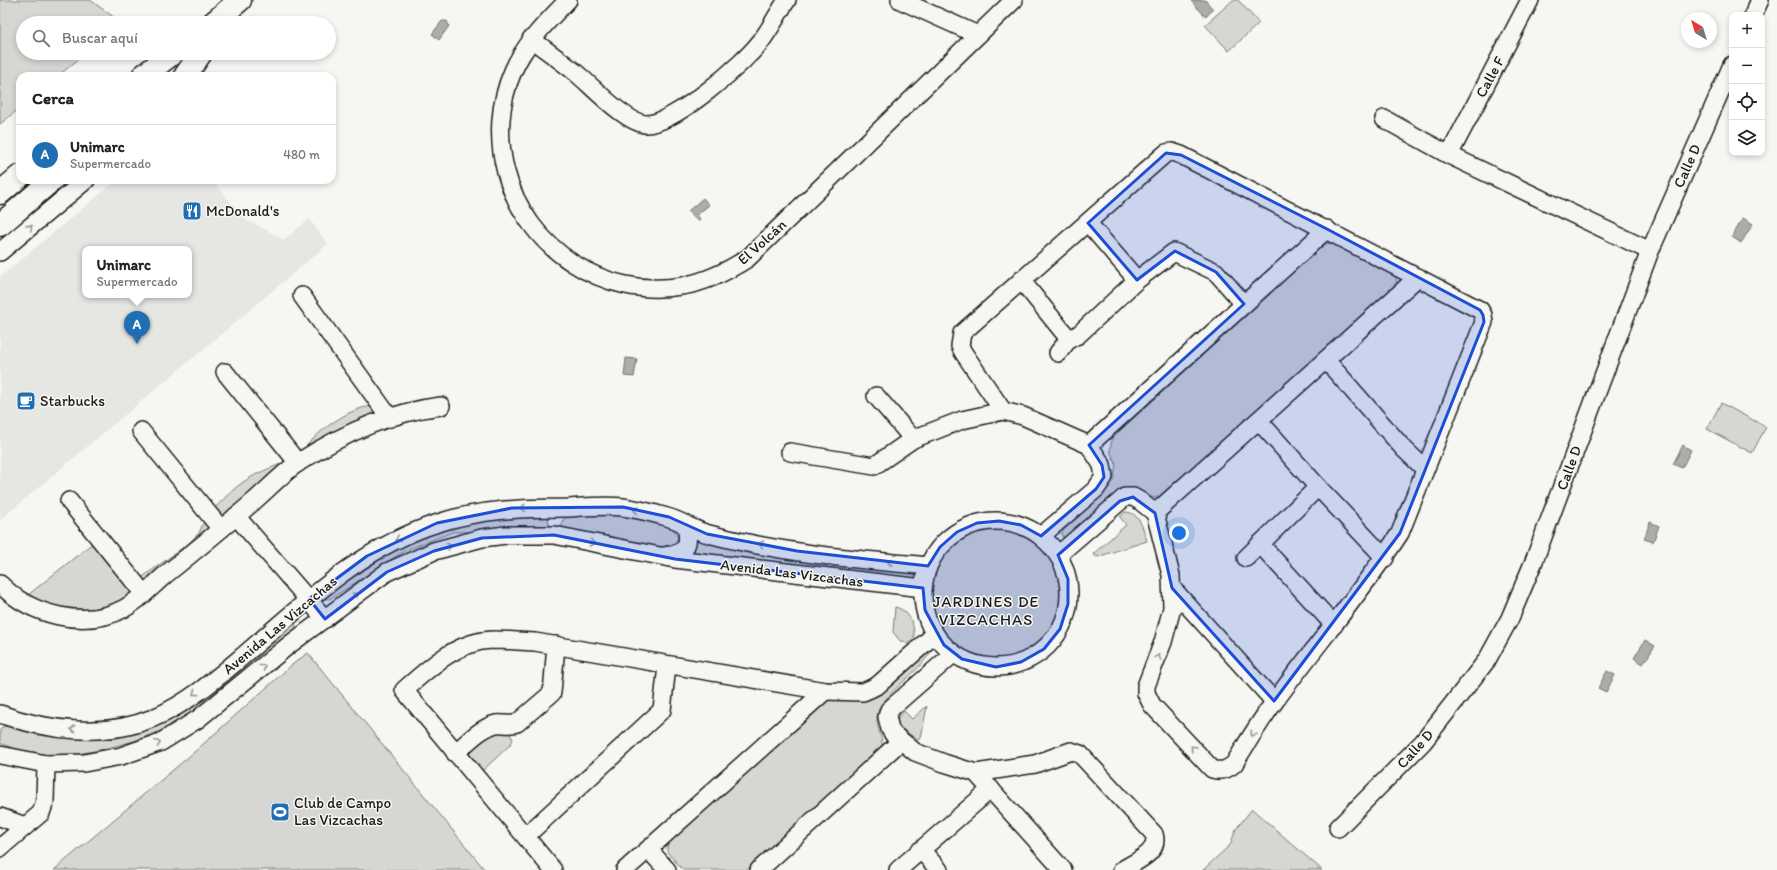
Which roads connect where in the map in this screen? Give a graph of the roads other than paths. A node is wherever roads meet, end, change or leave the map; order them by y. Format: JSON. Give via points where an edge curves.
{"nodes":[{"id":1,"x":568,"y":0,"type":"edge"},
{"id":2,"x":787,"y":0,"type":"edge"},
{"id":3,"x":900,"y":0,"type":"edge"},
{"id":4,"x":1014,"y":0,"type":"edge"},
{"id":5,"x":1530,"y":0,"type":"edge"},
{"id":6,"x":1760,"y":0,"type":"edge"},
{"id":7,"x":240,"y":1,"type":"edge"},
{"id":8,"x":1754,"y":12,"type":"edge"},
{"id":9,"x":222,"y":16,"type":"edge"},
{"id":10,"x":228,"y":16,"type":"edge"},
{"id":11,"x":978,"y":35,"type":"junction"},
{"id":12,"x":531,"y":39,"type":"junction"},
{"id":13,"x":164,"y":60,"type":"edge"},
{"id":14,"x":179,"y":60,"type":"edge"},
{"id":15,"x":196,"y":60,"type":"edge"},
{"id":16,"x":147,"y":72,"type":"edge"},
{"id":17,"x":168,"y":72,"type":"edge"},
{"id":18,"x":188,"y":72,"type":"edge"},
{"id":19,"x":1729,"y":72,"type":"edge"},
{"id":20,"x":1384,"y":119,"type":"dead end"},
{"id":21,"x":1449,"y":155,"type":"junction"},
{"id":22,"x":16,"y":179,"type":"edge"},
{"id":23,"x":47,"y":184,"type":"edge"},
{"id":24,"x":81,"y":184,"type":"edge"},
{"id":25,"x":0,"y":193,"type":"edge"},
{"id":26,"x":1088,"y":223,"type":"junction"},
{"id":27,"x":0,"y":225,"type":"edge"},
{"id":28,"x":1327,"y":229,"type":"junction"},
{"id":29,"x":1650,"y":251,"type":"junction"},
{"id":30,"x":0,"y":252,"type":"edge"},
{"id":31,"x":1418,"y":278,"type":"junction"},
{"id":32,"x":1021,"y":280,"type":"junction"},
{"id":33,"x":1137,"y":280,"type":"junction"},
{"id":34,"x":302,"y":296,"type":"dead end"},
{"id":35,"x":1244,"y":304,"type":"junction"},
{"id":36,"x":1069,"y":339,"type":"junction"},
{"id":37,"x":1058,"y":353,"type":"dead end"},
{"id":38,"x":1326,"y":360,"type":"junction"},
{"id":39,"x":225,"y":372,"type":"dead end"},
{"id":40,"x":876,"y":396,"type":"dead end"},
{"id":41,"x":441,"y":406,"type":"dead end"},
{"id":42,"x":1003,"y":411,"type":"junction"},
{"id":43,"x":390,"y":418,"type":"junction"},
{"id":44,"x":1259,"y":421,"type":"junction"},
{"id":45,"x":141,"y":431,"type":"dead end"},
{"id":46,"x":913,"y":439,"type":"junction"},
{"id":47,"x":1089,"y":445,"type":"junction"},
{"id":48,"x":790,"y":452,"type":"dead end"},
{"id":49,"x":298,"y":463,"type":"junction"},
{"id":50,"x":1425,"y":469,"type":"junction"},
{"id":51,"x":1318,"y":487,"type":"junction"},
{"id":52,"x":69,"y":501,"type":"dead end"},
{"id":53,"x":562,"y":508,"type":"junction"},
{"id":54,"x":1155,"y":513,"type":"junction"},
{"id":55,"x":236,"y":516,"type":"junction"},
{"id":56,"x":685,"y":524,"type":"junction"},
{"id":57,"x":221,"y":529,"type":"junction"},
{"id":58,"x":554,"y":535,"type":"junction"},
{"id":59,"x":1041,"y":536,"type":"junction"},
{"id":60,"x":1260,"y":544,"type":"junction"},
{"id":61,"x":1058,"y":555,"type":"junction"},
{"id":62,"x":661,"y":556,"type":"junction"},
{"id":63,"x":1246,"y":558,"type":"dead end"},
{"id":64,"x":1384,"y":558,"type":"junction"},
{"id":65,"x":928,"y":566,"type":"junction"},
{"id":66,"x":0,"y":584,"type":"edge"},
{"id":67,"x":923,"y":588,"type":"junction"},
{"id":68,"x":1172,"y":588,"type":"junction"},
{"id":69,"x":144,"y":594,"type":"junction"},
{"id":70,"x":310,"y":599,"type":"junction"},
{"id":71,"x":325,"y":619,"type":"junction"},
{"id":72,"x":1334,"y":625,"type":"junction"},
{"id":73,"x":935,"y":634,"type":"junction"},
{"id":74,"x":556,"y":645,"type":"junction"},
{"id":75,"x":953,"y":654,"type":"junction"},
{"id":76,"x":667,"y":666,"type":"junction"},
{"id":77,"x":825,"y":691,"type":"junction"},
{"id":78,"x":1274,"y":702,"type":"junction"},
{"id":79,"x":0,"y":714,"type":"edge"},
{"id":80,"x":901,"y":741,"type":"junction"},
{"id":81,"x":455,"y":753,"type":"junction"},
{"id":82,"x":0,"y":755,"type":"edge"},
{"id":83,"x":46,"y":764,"type":"junction"},
{"id":84,"x":976,"y":773,"type":"junction"},
{"id":85,"x":991,"y":790,"type":"junction"},
{"id":86,"x":0,"y":817,"type":"edge"},
{"id":87,"x":25,"y":826,"type":"junction"},
{"id":88,"x":1338,"y":828,"type":"dead end"},
{"id":89,"x":526,"y":836,"type":"junction"},
{"id":90,"x":0,"y":848,"type":"edge"},
{"id":91,"x":649,"y":850,"type":"junction"},
{"id":92,"x":921,"y":850,"type":"junction"},
{"id":93,"x":553,"y":870,"type":"edge"},
{"id":94,"x":625,"y":870,"type":"edge"},
{"id":95,"x":667,"y":870,"type":"edge"},
{"id":96,"x":760,"y":870,"type":"edge"},
{"id":97,"x":898,"y":870,"type":"edge"},
{"id":98,"x":940,"y":870,"type":"edge"},
{"id":99,"x":1063,"y":870,"type":"edge"},
{"id":100,"x":1122,"y":870,"type":"edge"}],
"edges":[{"from":1,"to":12,"type":"street","name":"El Volcán"},
{"from":2,"to":12,"type":"street","via":[[761,41],[717,84],[686,107],[659,121],[645,124],[625,115],[575,72]]},
{"from":3,"to":11,"type":"street"},
{"from":4,"to":11,"type":"street","name":"El Volcán"},
{"from":5,"to":21,"type":"street","name":"Calle F"},
{"from":6,"to":8,"type":"street"},
{"from":7,"to":9,"type":"main road"},
{"from":7,"to":10,"type":"main road"},
{"from":11,"to":12,"type":"street","name":"El Volcán","via":[[748,258],[733,268],[699,282],[663,288],[620,284],[575,266],[546,243],[530,224],[515,198],[508,181],[500,126],[502,107],[513,72]]},
{"from":13,"to":16,"type":"main road"},
{"from":14,"to":17,"type":"main road"},
{"from":15,"to":18,"type":"main road"},
{"from":19,"to":29,"type":"street","name":"Calle D"},
{"from":20,"to":21,"type":"street"},
{"from":21,"to":29,"type":"street"},
{"from":22,"to":25,"type":"main road"},
{"from":23,"to":27,"type":"main road"},
{"from":30,"to":24,"type":"street","one_way":true},
{"from":26,"to":28,"type":"street","via":[[1166,153],[1172,152]]},
{"from":26,"to":32,"type":"street"},
{"from":26,"to":33,"type":"street"},
{"from":28,"to":31,"type":"street"},
{"from":28,"to":35,"type":"street"},
{"from":29,"to":88,"type":"street","name":"Calle D","via":[[1534,561],[1510,618],[1487,660],[1424,742]]},
{"from":31,"to":38,"type":"street"},
{"from":31,"to":50,"type":"street","via":[[1480,310],[1484,322]]},
{"from":32,"to":36,"type":"street"},
{"from":32,"to":42,"type":"street","via":[[966,328],[960,339],[963,352]]},
{"from":33,"to":35,"type":"street","via":[[1173,252],[1177,252],[1216,272]]},
{"from":33,"to":36,"type":"street","via":[[1078,335]]},
{"from":34,"to":43,"type":"street"},
{"from":35,"to":47,"type":"street"},
{"from":36,"to":37,"type":"street"},
{"from":38,"to":44,"type":"street"},
{"from":38,"to":50,"type":"street","via":[[1403,448]]},
{"from":39,"to":49,"type":"street"},
{"from":40,"to":46,"type":"street"},
{"from":41,"to":43,"type":"street"},
{"from":42,"to":46,"type":"street","via":[[962,420]]},
{"from":42,"to":47,"type":"street","via":[[1023,416]]},
{"from":43,"to":49,"type":"street","via":[[354,432]]},
{"from":44,"to":51,"type":"street"},
{"from":44,"to":54,"type":"street"},
{"from":45,"to":57,"type":"street"},
{"from":46,"to":48,"type":"street","via":[[874,466]]},
{"from":47,"to":59,"type":"street","via":[[1102,464],[1104,477],[1096,489]]},
{"from":49,"to":55,"type":"street"},
{"from":50,"to":64,"type":"street","via":[[1400,533]]},
{"from":51,"to":60,"type":"street"},
{"from":51,"to":64,"type":"street"},
{"from":52,"to":69,"type":"street"},
{"from":56,"to":53,"type":"street","name":"Avenida Las Vizcachas","one_way":true,"via":[[669,517],[623,507]]},
{"from":53,"to":58,"type":"street","via":[[551,514],[548,521],[548,529]]},
{"from":53,"to":70,"type":"street","name":"Avenida Las Vizcachas","one_way":true,"via":[[506,509],[437,523],[389,543],[367,556],[345,570]]},
{"from":54,"to":61,"type":"street","via":[[1133,497],[1125,497]]},
{"from":54,"to":68,"type":"street"},
{"from":55,"to":57,"type":"street"},
{"from":55,"to":70,"type":"street"},
{"from":56,"to":62,"type":"street","name":"Avenida Las Vizcachas","via":[[689,536],[683,551]]},
{"from":65,"to":56,"type":"street","name":"Avenida Las Vizcachas","one_way":true,"via":[[797,551],[707,534]]},
{"from":57,"to":69,"type":"street"},
{"from":58,"to":62,"type":"street","name":"Avenida Las Vizcachas","one_way":true},
{"from":71,"to":58,"type":"street","name":"Avenida Las Vizcachas","one_way":true,"via":[[387,572],[434,550],[500,536]]},
{"from":59,"to":61,"type":"street"},
{"from":59,"to":65,"type":"street","via":[[1021,525],[999,521],[977,523],[957,532],[940,547]]},
{"from":60,"to":63,"type":"street"},
{"from":60,"to":72,"type":"street"},
{"from":61,"to":75,"type":"street","via":[[1068,579],[1068,604],[1060,629],[1044,649],[1021,662],[996,667],[971,662]]},
{"from":62,"to":67,"type":"street","name":"Avenida Las Vizcachas"},
{"from":64,"to":72,"type":"street"},
{"from":65,"to":67,"type":"street"},
{"from":66,"to":69,"type":"street","via":[[14,597],[39,610],[74,618],[111,614],[126,608]]},
{"from":67,"to":73,"type":"street","via":[[925,610]]},
{"from":68,"to":78,"type":"street"},
{"from":78,"to":68,"type":"street","one_way":true,"via":[[1234,764],[1222,771],[1212,769],[1152,704],[1146,693],[1146,686],[1163,642],[1172,608]]},
{"from":70,"to":71,"type":"street"},
{"from":70,"to":79,"type":"street","name":"Avenida Las Vizcachas","one_way":true,"via":[[227,670],[192,696],[153,718],[114,728],[73,730],[33,725]]},
{"from":83,"to":71,"type":"street","name":"Avenida Las Vizcachas","one_way":true,"via":[[103,761],[161,742],[198,719]]},
{"from":72,"to":78,"type":"street"},
{"from":73,"to":75,"type":"street"},
{"from":73,"to":77,"type":"street","via":[[878,685],[863,692]]},
{"from":74,"to":76,"type":"street"},
{"from":74,"to":81,"type":"street","via":[[552,693],[517,723],[487,727]]},
{"from":74,"to":81,"type":"street","via":[[491,640],[473,643],[451,653],[404,690]]},
{"from":75,"to":80,"type":"street","via":[[889,710],[887,717],[890,729]]},
{"from":76,"to":77,"type":"street"},
{"from":76,"to":89,"type":"street","via":[[662,710]]},
{"from":77,"to":91,"type":"street"},
{"from":80,"to":84,"type":"street","via":[[915,752]]},
{"from":80,"to":96,"type":"street"},
{"from":81,"to":89,"type":"street"},
{"from":82,"to":83,"type":"street","name":"Avenida Las Vizcachas"},
{"from":83,"to":87,"type":"street","via":[[45,801],[41,813]]},
{"from":84,"to":85,"type":"street"},
{"from":84,"to":100,"type":"street","via":[[1035,764],[1071,752],[1080,754],[1154,834],[1156,841],[1151,852]]},
{"from":85,"to":92,"type":"street"},
{"from":85,"to":99,"type":"street"},
{"from":86,"to":87,"type":"street"},
{"from":87,"to":90,"type":"street"},
{"from":89,"to":93,"type":"street"},
{"from":91,"to":94,"type":"street"},
{"from":91,"to":95,"type":"street"},
{"from":92,"to":97,"type":"street"},
{"from":92,"to":98,"type":"street"}]}
